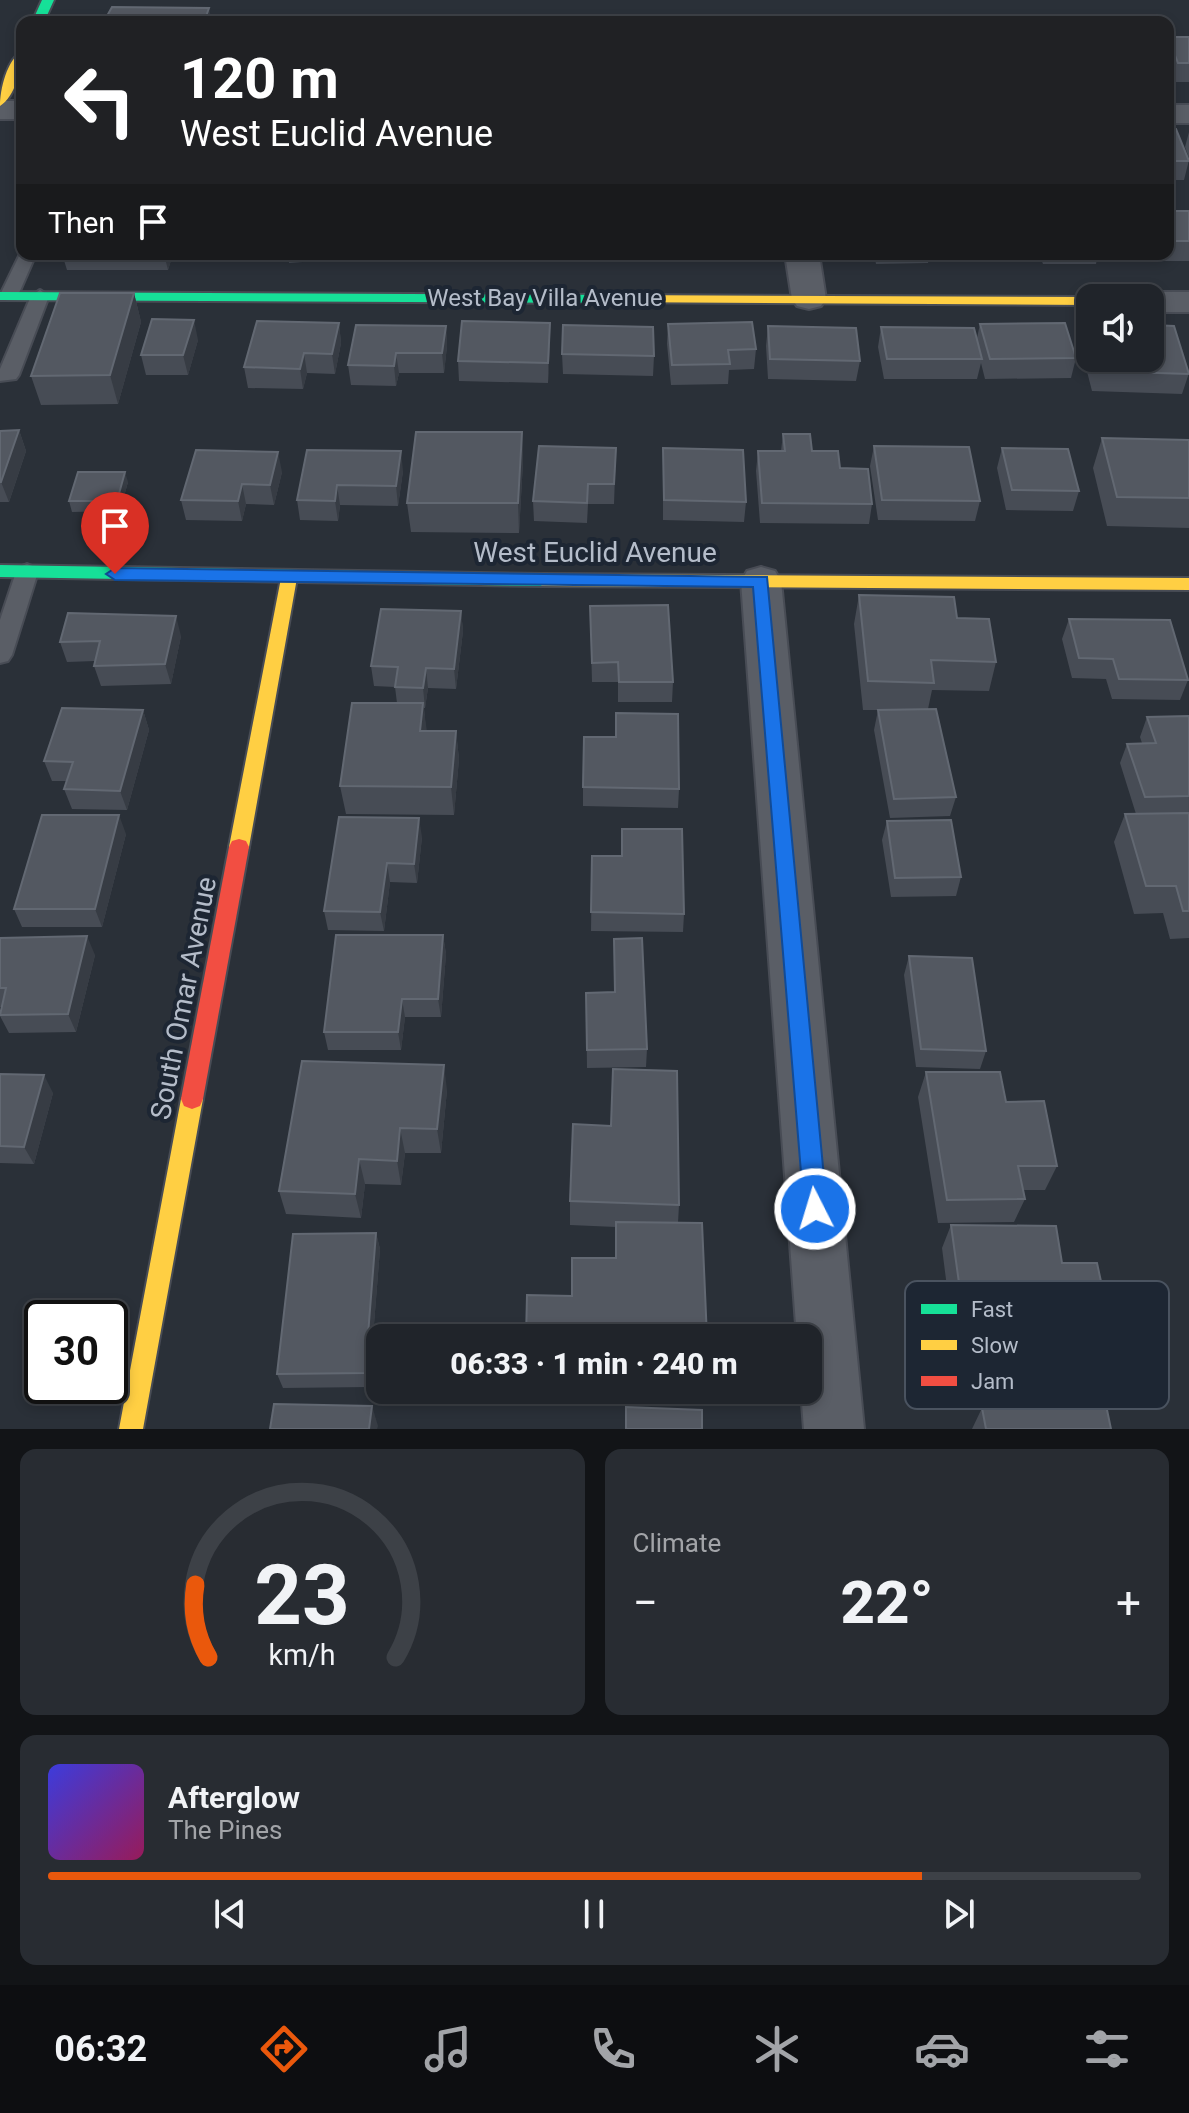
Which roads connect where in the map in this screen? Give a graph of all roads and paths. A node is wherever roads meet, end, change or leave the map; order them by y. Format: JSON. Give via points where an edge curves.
{"nodes":[{"id":1,"x":16,"y":68,"type":"edge"},
{"id":2,"x":0,"y":102,"type":"edge"},
{"id":3,"x":24,"y":260,"type":"edge"},
{"id":4,"x":803,"y":260,"type":"edge"},
{"id":5,"x":5,"y":296,"type":"edge"},
{"id":6,"x":40,"y":296,"type":"junction"},
{"id":7,"x":809,"y":299,"type":"junction"},
{"id":8,"x":1076,"y":301,"type":"edge"},
{"id":9,"x":1164,"y":302,"type":"edge"},
{"id":10,"x":1189,"y":302,"type":"edge"},
{"id":11,"x":0,"y":375,"type":"edge"},
{"id":12,"x":0,"y":571,"type":"edge"},
{"id":13,"x":27,"y":572,"type":"junction"},
{"id":14,"x":289,"y":578,"type":"junction"},
{"id":15,"x":761,"y":581,"type":"junction"},
{"id":16,"x":1189,"y":584,"type":"edge"},
{"id":17,"x":0,"y":655,"type":"edge"},
{"id":18,"x":131,"y":1429,"type":"edge"},
{"id":19,"x":834,"y":1429,"type":"edge"}],
"edges":[{"from":1,"to":2,"type":"street"},
{"from":3,"to":5,"type":"lane"},
{"from":4,"to":7,"type":"street"},
{"from":5,"to":6,"type":"street","name":"West Bay Villa Avenue"},
{"from":6,"to":7,"type":"street","name":"West Bay Villa Avenue"},
{"from":6,"to":11,"type":"lane","via":[[9,375]]},
{"from":7,"to":8,"type":"street","name":"West Bay Villa Avenue"},
{"from":9,"to":10,"type":"street"},
{"from":12,"to":13,"type":"street","name":"West Euclid Avenue"},
{"from":13,"to":14,"type":"street","name":"West Euclid Avenue"},
{"from":13,"to":17,"type":"lane"},
{"from":14,"to":15,"type":"street","name":"West Euclid Avenue"},
{"from":14,"to":18,"type":"street","name":"South Omar Avenue"},
{"from":15,"to":16,"type":"street","name":"West Euclid Avenue"},
{"from":15,"to":19,"type":"street"}]}
